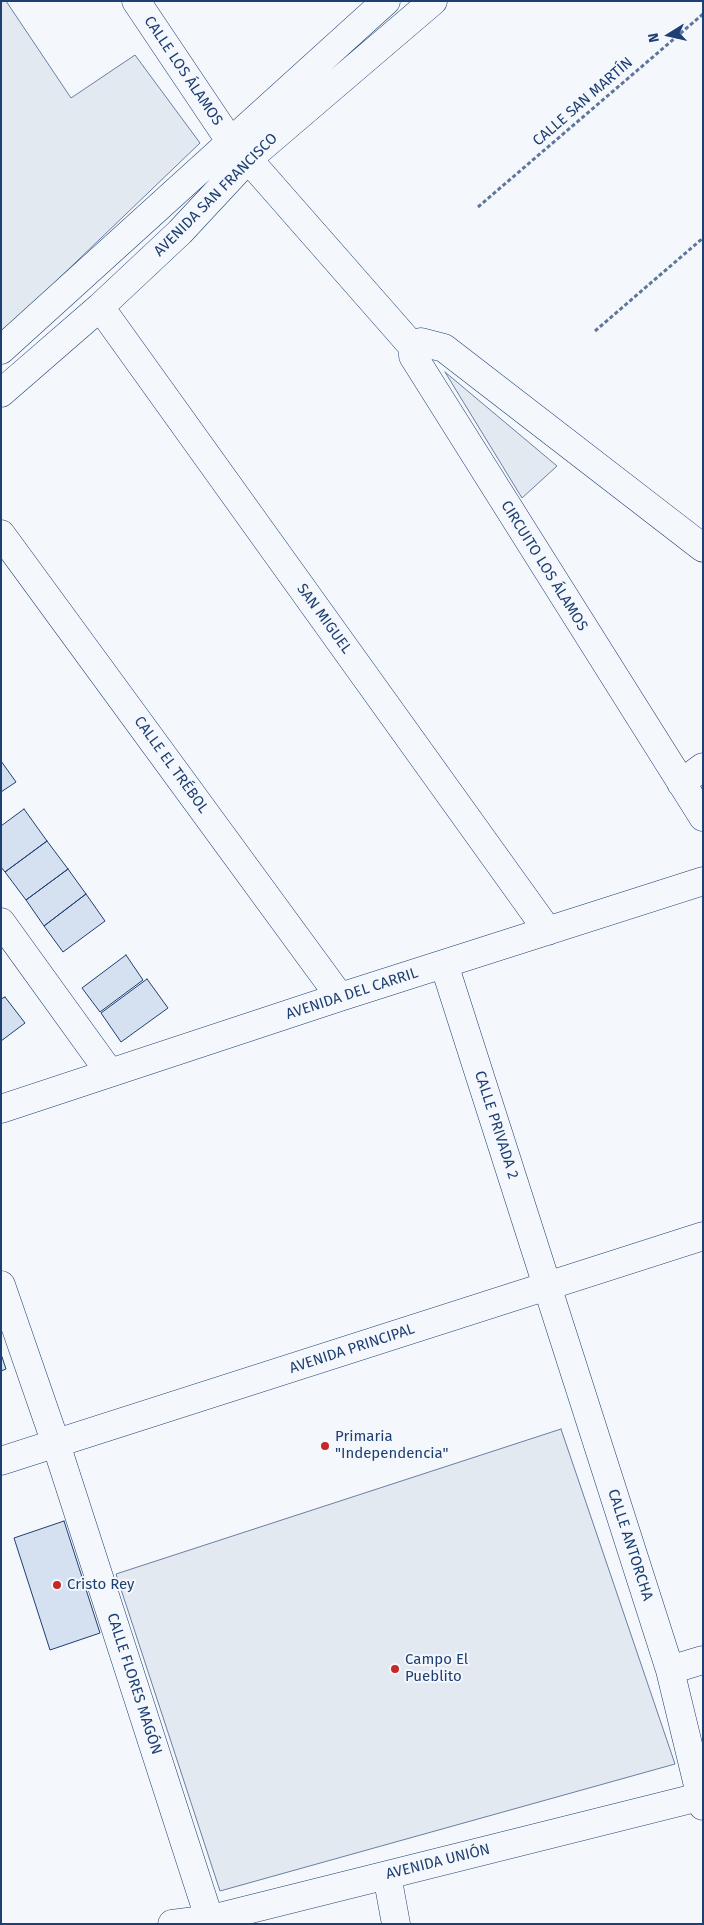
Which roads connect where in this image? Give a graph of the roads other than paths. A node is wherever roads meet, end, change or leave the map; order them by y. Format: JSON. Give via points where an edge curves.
{"nodes":[{"id":1,"x":136,"y":1,"type":"edge"},
{"id":2,"x":386,"y":1,"type":"edge"},
{"id":3,"x":433,"y":1,"type":"edge"},
{"id":4,"x":239,"y":150,"type":"junction"},
{"id":5,"x":158,"y":209,"type":"junction"},
{"id":6,"x":180,"y":232,"type":"junction"},
{"id":7,"x":100,"y":307,"type":"junction"},
{"id":8,"x":413,"y":347,"type":"junction"},
{"id":9,"x":1,"y":350,"type":"edge"},
{"id":10,"x":1,"y":393,"type":"edge"},
{"id":11,"x":1,"y":534,"type":"edge"},
{"id":12,"x":703,"y":548,"type":"edge"},
{"id":13,"x":703,"y":767,"type":"edge"},
{"id":14,"x":681,"y":783,"type":"junction"},
{"id":15,"x":703,"y":817,"type":"edge"},
{"id":16,"x":703,"y":882,"type":"edge"},
{"id":17,"x":1,"y":922,"type":"edge"},
{"id":18,"x":548,"y":931,"type":"junction"},
{"id":19,"x":444,"y":964,"type":"junction"},
{"id":20,"x":340,"y":997,"type":"junction"},
{"id":21,"x":110,"y":1073,"type":"junction"},
{"id":22,"x":1,"y":1108,"type":"edge"},
{"id":23,"x":703,"y":1236,"type":"edge"},
{"id":24,"x":1,"y":1285,"type":"edge"},
{"id":25,"x":548,"y":1286,"type":"junction"},
{"id":26,"x":56,"y":1444,"type":"junction"},
{"id":27,"x":1,"y":1462,"type":"edge"},
{"id":28,"x":703,"y":1660,"type":"edge"},
{"id":29,"x":670,"y":1670,"type":"junction"},
{"id":30,"x":702,"y":1800,"type":"edge"},
{"id":31,"x":387,"y":1875,"type":"junction"},
{"id":32,"x":211,"y":1921,"type":"edge"},
{"id":33,"x":172,"y":1924,"type":"edge"},
{"id":34,"x":396,"y":1924,"type":"edge"}],
"edges":[{"from":1,"to":4,"type":"street","name":"CALLE LOS ÁLAMOS"},
{"from":2,"to":4,"type":"street","name":"AVENIDA SAN FRANCISCO"},
{"from":3,"to":4,"type":"street","name":"AVENIDA SAN FRANCISCO"},
{"from":4,"to":5,"type":"street","name":"AVENIDA SAN FRANCISCO"},
{"from":4,"to":6,"type":"street","name":"AVENIDA SAN FRANCISCO"},
{"from":4,"to":8,"type":"street","name":"CIRCUITO LOS ÁLAMOS"},
{"from":5,"to":6,"type":"street"},
{"from":5,"to":9,"type":"street","name":"AVENIDA SAN FRANCISCO"},
{"from":6,"to":7,"type":"street","name":"AVENIDA SAN FRANCISCO"},
{"from":7,"to":10,"type":"street","name":"AVENIDA SAN FRANCISCO"},
{"from":7,"to":18,"type":"street","name":"SAN MIGUEL"},
{"from":8,"to":12,"type":"street","via":[[422,342],[444,348]]},
{"from":8,"to":14,"type":"street","name":"CIRCUITO LOS ÁLAMOS","via":[[413,356]]},
{"from":11,"to":20,"type":"street","name":"CALLE EL TRÉBOL"},
{"from":13,"to":14,"type":"street"},
{"from":14,"to":15,"type":"street","name":"CIRCUITO LOS ÁLAMOS"},
{"from":16,"to":18,"type":"street","name":"AVENIDA DEL CARRIL"},
{"from":17,"to":21,"type":"street"},
{"from":18,"to":19,"type":"street","name":"AVENIDA DEL CARRIL"},
{"from":19,"to":20,"type":"street","name":"AVENIDA DEL CARRIL"},
{"from":19,"to":25,"type":"street","name":"CALLE PRIVADA 2"},
{"from":20,"to":21,"type":"street","name":"AVENIDA DEL CARRIL"},
{"from":21,"to":22,"type":"street","name":"AVENIDA DEL CARRIL"},
{"from":23,"to":25,"type":"street","name":"AVENIDA PRINCIPAL"},
{"from":24,"to":26,"type":"street","name":"CALLE FLORES MAGÓN"},
{"from":25,"to":26,"type":"street","name":"AVENIDA PRINCIPAL"},
{"from":25,"to":29,"type":"street","name":"CALLE ANTORCHA"},
{"from":26,"to":27,"type":"street","name":"AVENIDA PRINCIPAL"},
{"from":26,"to":32,"type":"street","name":"CALLE FLORES MAGÓN"},
{"from":28,"to":29,"type":"street"},
{"from":29,"to":30,"type":"street","name":"CALLE ANTORCHA"},
{"from":30,"to":31,"type":"street","name":"AVENIDA UNIÓN"},
{"from":31,"to":32,"type":"street","name":"AVENIDA UNIÓN"},
{"from":31,"to":34,"type":"street"},
{"from":32,"to":33,"type":"street","name":"AVENIDA UNIÓN"}]}
